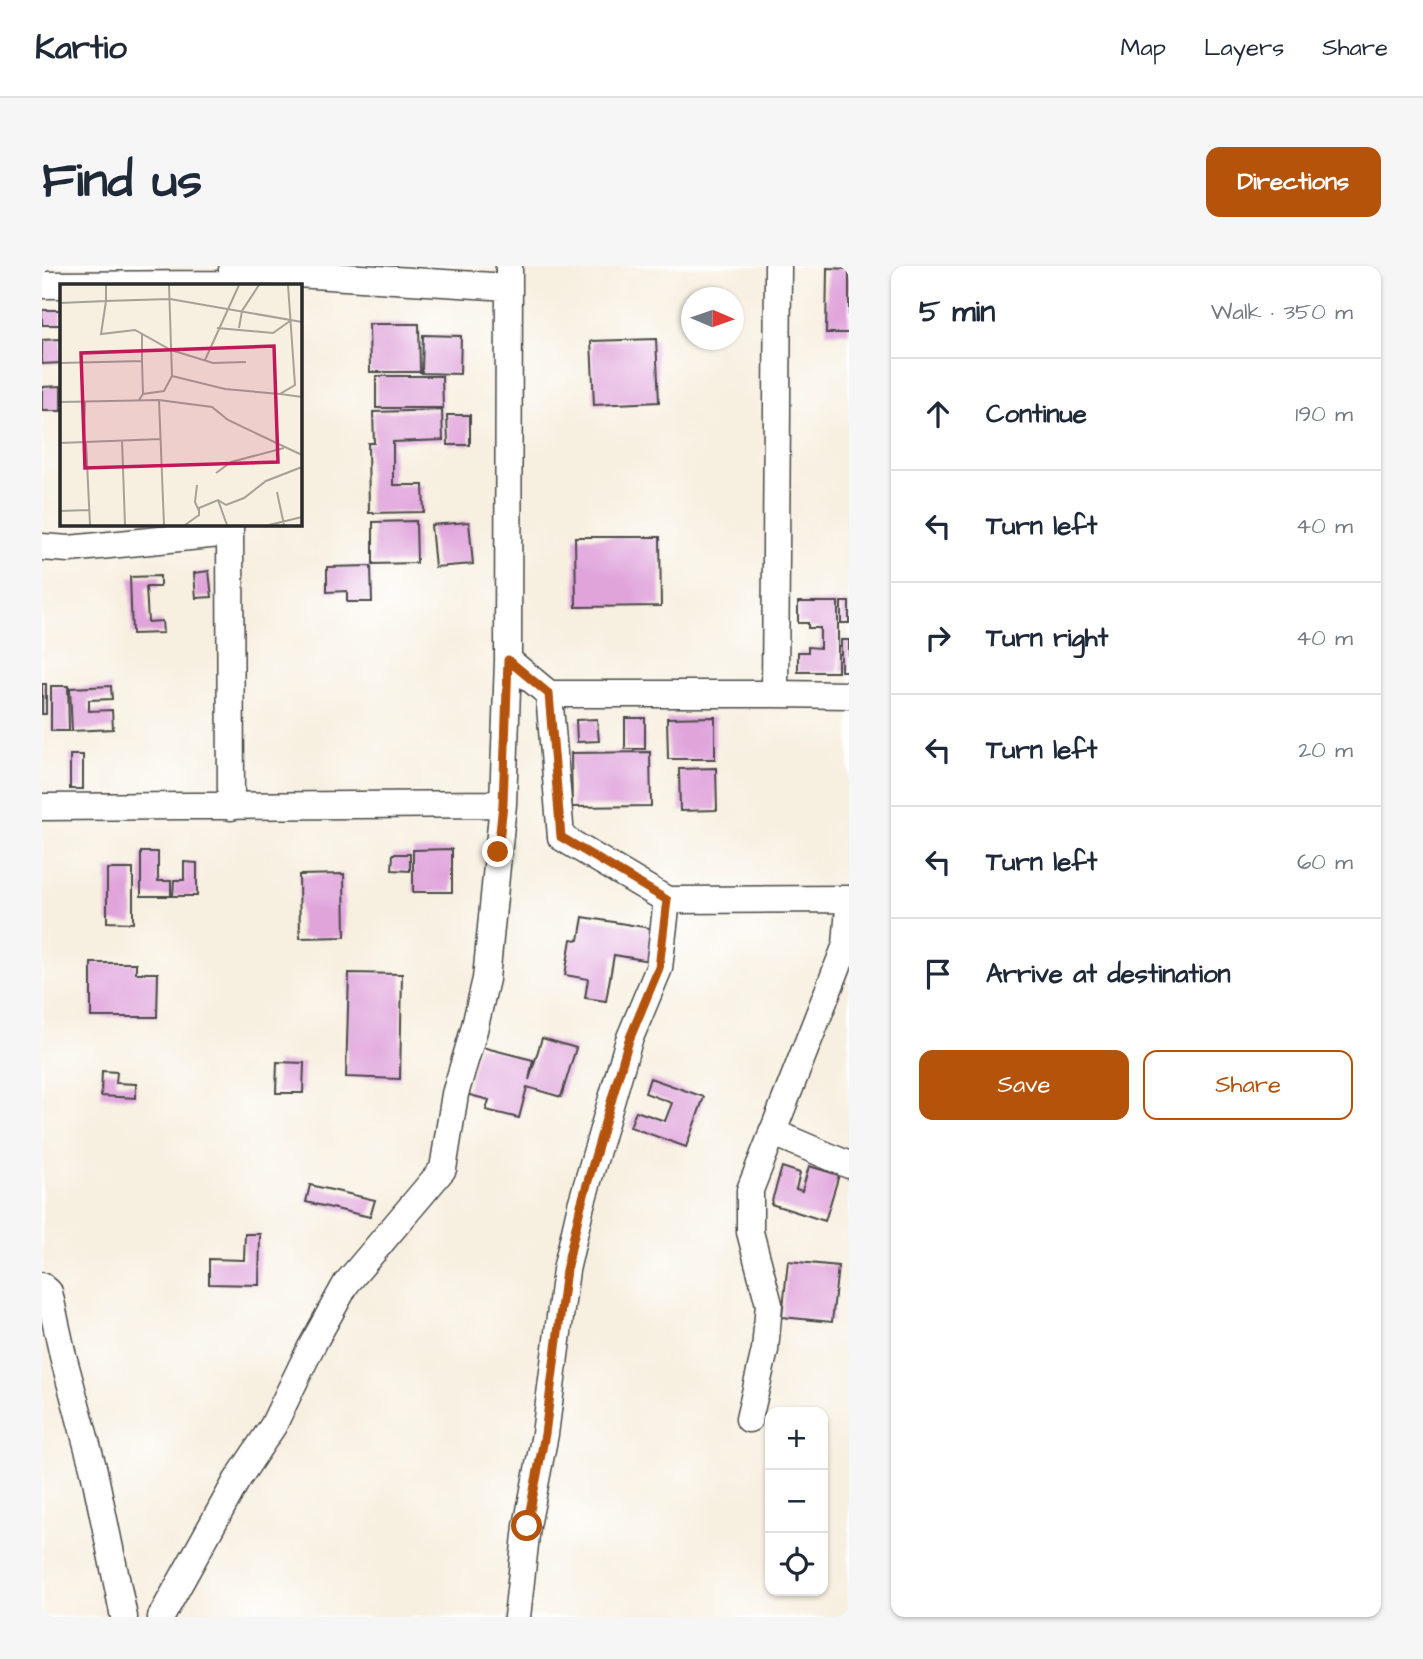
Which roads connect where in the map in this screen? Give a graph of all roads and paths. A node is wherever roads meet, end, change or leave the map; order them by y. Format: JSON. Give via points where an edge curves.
{"nodes":[{"id":1,"x":778,"y":266,"type":"edge"},
{"id":2,"x":229,"y":276,"type":"edge"},
{"id":3,"x":509,"y":276,"type":"edge"},
{"id":4,"x":60,"y":284,"type":"edge"},
{"id":5,"x":63,"y":284,"type":"edge"},
{"id":6,"x":42,"y":285,"type":"edge"},
{"id":7,"x":230,"y":528,"type":"edge"},
{"id":8,"x":42,"y":547,"type":"edge"},
{"id":9,"x":508,"y":660,"type":"junction"},
{"id":10,"x":549,"y":694,"type":"junction"},
{"id":11,"x":775,"y":694,"type":"junction"},
{"id":12,"x":849,"y":695,"type":"edge"},
{"id":13,"x":503,"y":804,"type":"junction"},
{"id":14,"x":42,"y":807,"type":"edge"},
{"id":15,"x":231,"y":807,"type":"junction"},
{"id":16,"x":849,"y":899,"type":"edge"},
{"id":17,"x":667,"y":900,"type":"junction"},
{"id":18,"x":849,"y":908,"type":"edge"},
{"id":19,"x":772,"y":1132,"type":"junction"},
{"id":20,"x":849,"y":1165,"type":"edge"},
{"id":21,"x":42,"y":1286,"type":"edge"},
{"id":22,"x":749,"y":1419,"type":"dead end"},
{"id":23,"x":124,"y":1617,"type":"edge"},
{"id":24,"x":161,"y":1617,"type":"edge"},
{"id":25,"x":517,"y":1617,"type":"edge"}],
"edges":[{"from":1,"to":11,"type":"street"},
{"from":2,"to":3,"type":"street"},
{"from":2,"to":5,"type":"street"},
{"from":3,"to":9,"type":"street"},
{"from":4,"to":6,"type":"street"},
{"from":7,"to":8,"type":"street","via":[[69,549]]},
{"from":7,"to":15,"type":"street"},
{"from":9,"to":10,"type":"street"},
{"from":9,"to":13,"type":"street"},
{"from":10,"to":11,"type":"street"},
{"from":10,"to":17,"type":"street","via":[[561,837]]},
{"from":11,"to":12,"type":"street"},
{"from":13,"to":15,"type":"street"},
{"from":13,"to":24,"type":"street","via":[[486,979],[455,1094],[443,1169],[346,1284],[274,1426],[237,1480]]},
{"from":14,"to":15,"type":"street"},
{"from":16,"to":17,"type":"street"},
{"from":17,"to":25,"type":"street","via":[[659,968],[629,1040],[566,1270]]},
{"from":18,"to":19,"type":"street","via":[[846,945]]},
{"from":19,"to":20,"type":"street"},
{"from":19,"to":22,"type":"street","via":[[750,1190],[750,1232],[769,1304],[765,1350]]},
{"from":21,"to":23,"type":"street","via":[[49,1292],[94,1471]]}]}
